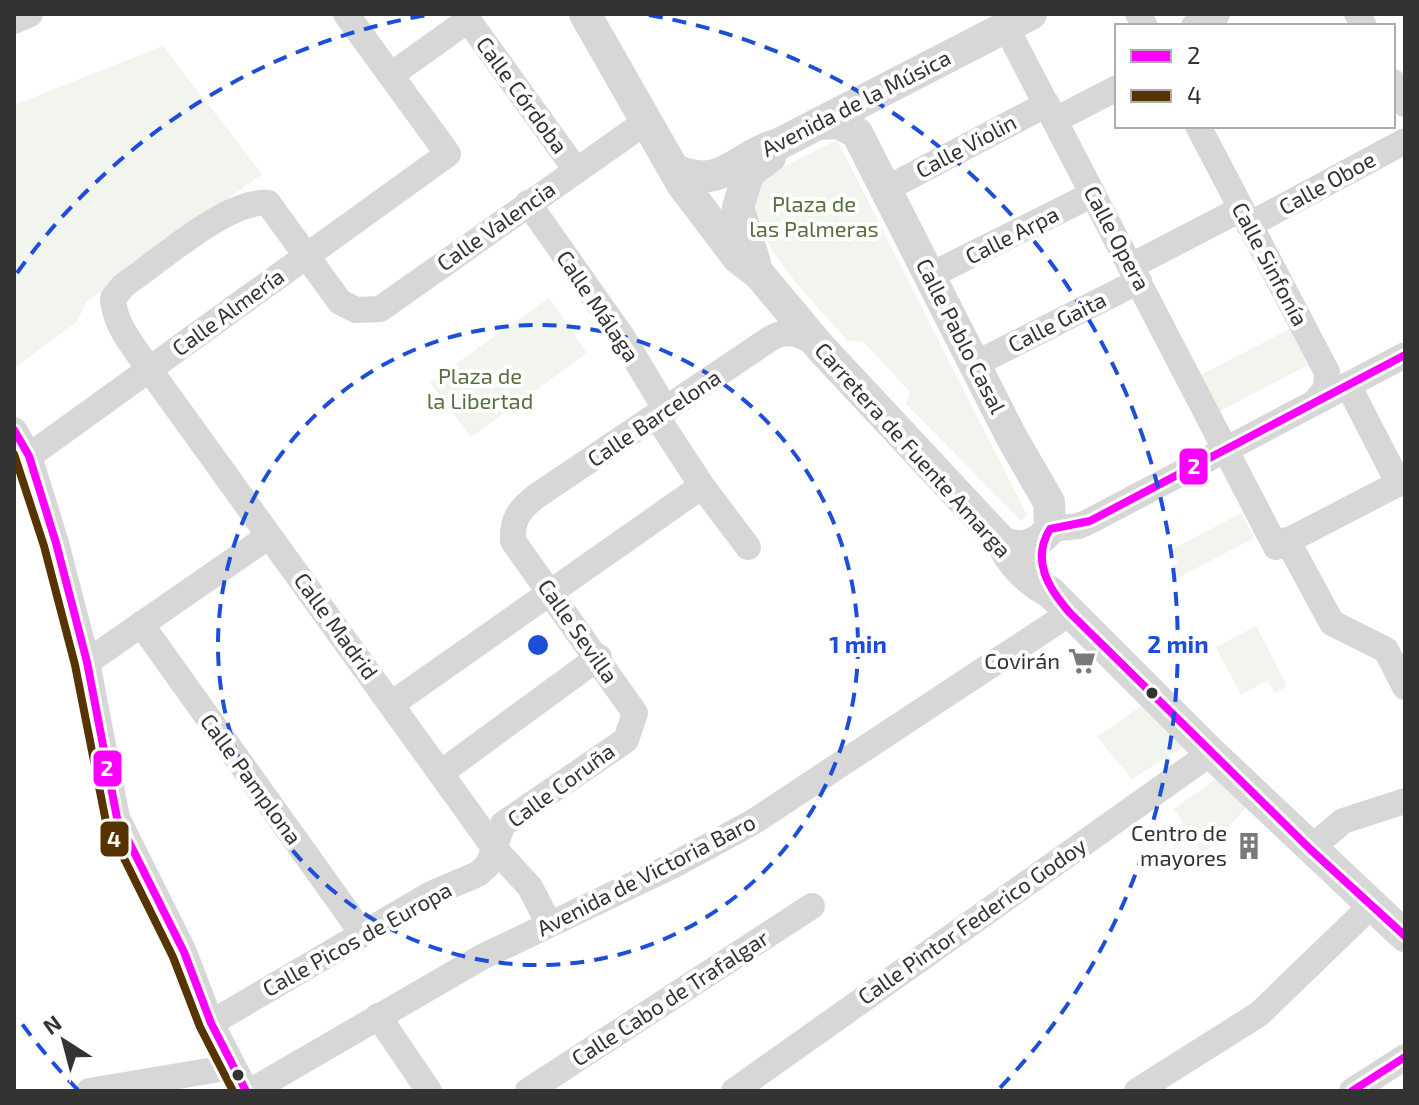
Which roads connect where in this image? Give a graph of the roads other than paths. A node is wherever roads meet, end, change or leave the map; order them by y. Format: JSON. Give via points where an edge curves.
{"nodes":[{"id":1,"x":30,"y":14,"type":"edge"},
{"id":2,"x":346,"y":14,"type":"edge"},
{"id":3,"x":585,"y":14,"type":"edge"},
{"id":4,"x":1217,"y":14,"type":"edge"},
{"id":5,"x":1019,"y":20,"type":"edge"},
{"id":6,"x":14,"y":21,"type":"edge"},
{"id":7,"x":1198,"y":24,"type":"edge"},
{"id":8,"x":391,"y":75,"type":"junction"},
{"id":9,"x":1395,"y":86,"type":"edge"},
{"id":10,"x":1115,"y":89,"type":"edge"},
{"id":11,"x":1405,"y":104,"type":"edge"},
{"id":12,"x":1051,"y":112,"type":"junction"},
{"id":13,"x":647,"y":121,"type":"junction"},
{"id":14,"x":818,"y":124,"type":"junction"},
{"id":15,"x":1208,"y":130,"type":"edge"},
{"id":16,"x":1405,"y":141,"type":"edge"},
{"id":17,"x":779,"y":144,"type":"junction"},
{"id":18,"x":576,"y":170,"type":"junction"},
{"id":19,"x":678,"y":171,"type":"junction"},
{"id":20,"x":886,"y":189,"type":"junction"},
{"id":21,"x":1093,"y":194,"type":"junction"},
{"id":22,"x":528,"y":203,"type":"junction"},
{"id":23,"x":1245,"y":217,"type":"junction"},
{"id":24,"x":307,"y":255,"type":"junction"},
{"id":25,"x":759,"y":274,"type":"junction"},
{"id":26,"x":1135,"y":274,"type":"junction"},
{"id":27,"x":931,"y":275,"type":"junction"},
{"id":28,"x":820,"y":347,"type":"junction"},
{"id":29,"x":1405,"y":355,"type":"edge"},
{"id":30,"x":975,"y":364,"type":"junction"},
{"id":31,"x":149,"y":369,"type":"junction"},
{"id":32,"x":1348,"y":385,"type":"junction"},
{"id":33,"x":1315,"y":402,"type":"junction"},
{"id":34,"x":662,"y":414,"type":"junction"},
{"id":35,"x":14,"y":430,"type":"edge"},
{"id":36,"x":1228,"y":450,"type":"junction"},
{"id":37,"x":29,"y":456,"type":"junction"},
{"id":38,"x":1402,"y":482,"type":"edge"},
{"id":39,"x":702,"y":486,"type":"junction"},
{"id":40,"x":1046,"y":533,"type":"junction"},
{"id":41,"x":269,"y":536,"type":"junction"},
{"id":42,"x":513,"y":541,"type":"joint"},
{"id":43,"x":1002,"y":542,"type":"junction"},
{"id":44,"x":1282,"y":543,"type":"junction"},
{"id":45,"x":748,"y":547,"type":"dead end"},
{"id":46,"x":550,"y":590,"type":"junction"},
{"id":47,"x":1060,"y":602,"type":"junction"},
{"id":48,"x":141,"y":624,"type":"junction"},
{"id":49,"x":1396,"y":645,"type":"edge"},
{"id":50,"x":599,"y":657,"type":"junction"},
{"id":51,"x":87,"y":662,"type":"junction"},
{"id":52,"x":1405,"y":687,"type":"edge"},
{"id":53,"x":393,"y":703,"type":"junction"},
{"id":54,"x":633,"y":726,"type":"joint"},
{"id":55,"x":1211,"y":753,"type":"junction"},
{"id":56,"x":442,"y":772,"type":"junction"},
{"id":57,"x":1405,"y":801,"type":"edge"},
{"id":58,"x":495,"y":849,"type":"junction"},
{"id":59,"x":1310,"y":849,"type":"junction"},
{"id":60,"x":1372,"y":905,"type":"junction"},
{"id":61,"x":812,"y":906,"type":"dead end"},
{"id":62,"x":549,"y":924,"type":"junction"},
{"id":63,"x":362,"y":933,"type":"junction"},
{"id":64,"x":1405,"y":936,"type":"edge"},
{"id":65,"x":378,"y":1016,"type":"junction"},
{"id":66,"x":211,"y":1023,"type":"junction"},
{"id":67,"x":1405,"y":1057,"type":"edge"},
{"id":68,"x":232,"y":1067,"type":"junction"},
{"id":69,"x":89,"y":1091,"type":"edge"},
{"id":70,"x":248,"y":1091,"type":"edge"},
{"id":71,"x":429,"y":1091,"type":"edge"},
{"id":72,"x":528,"y":1091,"type":"edge"},
{"id":73,"x":734,"y":1091,"type":"edge"},
{"id":74,"x":1137,"y":1091,"type":"edge"},
{"id":75,"x":1352,"y":1091,"type":"edge"}],
"edges":[{"from":1,"to":6,"type":"street"},
{"from":2,"to":8,"type":"street"},
{"from":3,"to":13,"type":"street","name":"Carretera de Fuente Amarga"},
{"from":4,"to":7,"type":"street"},
{"from":5,"to":12,"type":"street","name":"Calle Opera"},
{"from":5,"to":14,"type":"street","name":"Avenida de la Música"},
{"from":8,"to":18,"type":"street","name":"Calle Córdoba","via":[[468,20]]},
{"from":8,"to":24,"type":"street","name":"Calle Almería","via":[[448,154]]},
{"from":9,"to":11,"type":"street"},
{"from":10,"to":12,"type":"street","name":"Calle Violin"},
{"from":12,"to":20,"type":"street","name":"Calle Violin"},
{"from":12,"to":21,"type":"street","name":"Calle Opera"},
{"from":13,"to":18,"type":"street","name":"Calle Valencia"},
{"from":13,"to":19,"type":"street","name":"Carretera de Fuente Amarga"},
{"from":14,"to":17,"type":"street","name":"Avenida de la Música"},
{"from":14,"to":20,"type":"street","name":"Calle Pablo Casal","via":[[839,123],[857,133]]},
{"from":15,"to":23,"type":"street","name":"Calle Sinfonía"},
{"from":16,"to":23,"type":"street","name":"Calle Oboe"},
{"from":17,"to":19,"type":"street","name":"Avenida de la Música","via":[[716,177],[694,178]]},
{"from":17,"to":25,"type":"street","via":[[749,172],[738,207]]},
{"from":18,"to":22,"type":"street","name":"Calle Valencia"},
{"from":19,"to":25,"type":"street","name":"Carretera de Fuente Amarga","via":[[682,184],[738,258]]},
{"from":20,"to":27,"type":"street","name":"Calle Pablo Casal"},
{"from":21,"to":26,"type":"street","name":"Calle Opera"},
{"from":21,"to":27,"type":"street","name":"Calle Arpa"},
{"from":22,"to":24,"type":"street","name":"Calle Valencia","via":[[380,309],[356,310],[340,302]]},
{"from":22,"to":34,"type":"street","name":"Calle Málaga","via":[[623,338]]},
{"from":23,"to":26,"type":"street","name":"Calle Oboe"},
{"from":23,"to":33,"type":"street","name":"Calle Sinfonía","via":[[1327,372],[1326,389]]},
{"from":24,"to":31,"type":"street","name":"Calle Almería"},
{"from":24,"to":31,"type":"street","name":"Calle Madrid","via":[[268,203],[253,202],[233,210],[124,285],[113,298],[113,312]]},
{"from":25,"to":28,"type":"street","name":"Carretera de Fuente Amarga"},
{"from":26,"to":30,"type":"street","name":"Calle Gaita"},
{"from":26,"to":36,"type":"street","name":"Calle Opera"},
{"from":27,"to":30,"type":"street","name":"Calle Pablo Casal"},
{"from":28,"to":34,"type":"street","name":"Calle Barcelona","via":[[799,334],[779,333]]},
{"from":28,"to":43,"type":"street","name":"Carretera de Fuente Amarga"},
{"from":29,"to":32,"type":"street"},
{"from":30,"to":40,"type":"street","name":"Calle Pablo Casal","via":[[1049,502]]},
{"from":31,"to":37,"type":"street","name":"Calle Almería"},
{"from":31,"to":41,"type":"street","name":"Calle Madrid"},
{"from":32,"to":33,"type":"street"},
{"from":32,"to":38,"type":"street"},
{"from":33,"to":36,"type":"street"},
{"from":34,"to":39,"type":"street","name":"Calle Málaga"},
{"from":34,"to":42,"type":"street","name":"Calle Barcelona","via":[[521,508]]},
{"from":35,"to":37,"type":"street"},
{"from":36,"to":40,"type":"street","via":[[1090,521]]},
{"from":36,"to":44,"type":"street","name":"Calle Opera"},
{"from":37,"to":51,"type":"street"},
{"from":38,"to":44,"type":"street"},
{"from":39,"to":45,"type":"street","name":"Calle Málaga"},
{"from":39,"to":46,"type":"street"},
{"from":40,"to":43,"type":"street","via":[[1023,547]]},
{"from":40,"to":47,"type":"street","name":"Calle Pablo Casal","via":[[1040,552]]},
{"from":41,"to":48,"type":"street"},
{"from":41,"to":53,"type":"street","name":"Calle Madrid"},
{"from":42,"to":46,"type":"street","name":"Calle Sevilla"},
{"from":43,"to":47,"type":"street","name":"Carretera de Fuente Amarga","via":[[1037,585]]},
{"from":44,"to":49,"type":"street","name":"Calle Opera","via":[[1332,623]]},
{"from":46,"to":50,"type":"street","name":"Calle Sevilla"},
{"from":46,"to":53,"type":"street"},
{"from":47,"to":55,"type":"street","name":"Carretera de Fuente Amarga"},
{"from":47,"to":62,"type":"street","name":"Avenida de Victoria Baro","via":[[753,822]]},
{"from":48,"to":51,"type":"street"},
{"from":48,"to":63,"type":"street","name":"Calle Pamplona"},
{"from":49,"to":52,"type":"street"},
{"from":50,"to":54,"type":"street","name":"Calle Sevilla","via":[[635,713]]},
{"from":50,"to":56,"type":"street"},
{"from":51,"to":66,"type":"street","via":[[117,818],[184,952]]},
{"from":53,"to":56,"type":"street","name":"Calle Madrid"},
{"from":54,"to":58,"type":"street","name":"Calle Coruña","via":[[626,740],[503,824]]},
{"from":55,"to":59,"type":"street","name":"Carretera de Fuente Amarga"},
{"from":55,"to":73,"type":"street","name":"Calle Pintor Federico Godoy"},
{"from":56,"to":58,"type":"street","name":"Calle Madrid"},
{"from":57,"to":59,"type":"street","via":[[1343,821]]},
{"from":58,"to":62,"type":"street","name":"Calle Madrid","via":[[530,887]]},
{"from":58,"to":63,"type":"street","name":"Calle Picos de Europa","via":[[478,874]]},
{"from":59,"to":60,"type":"street","name":"Carretera de Fuente Amarga"},
{"from":60,"to":64,"type":"street","name":"Carretera de Fuente Amarga"},
{"from":60,"to":74,"type":"street","via":[[1259,1014]]},
{"from":61,"to":72,"type":"street","name":"Calle Cabo de Trafalgar"},
{"from":62,"to":65,"type":"street","name":"Avenida de Victoria Baro"},
{"from":63,"to":66,"type":"street","name":"Calle Picos de Europa"},
{"from":65,"to":70,"type":"street","name":"Avenida de Victoria Baro"},
{"from":65,"to":71,"type":"street"},
{"from":66,"to":68,"type":"street"},
{"from":67,"to":75,"type":"street"},
{"from":68,"to":69,"type":"street"},
{"from":68,"to":70,"type":"street"}]}
